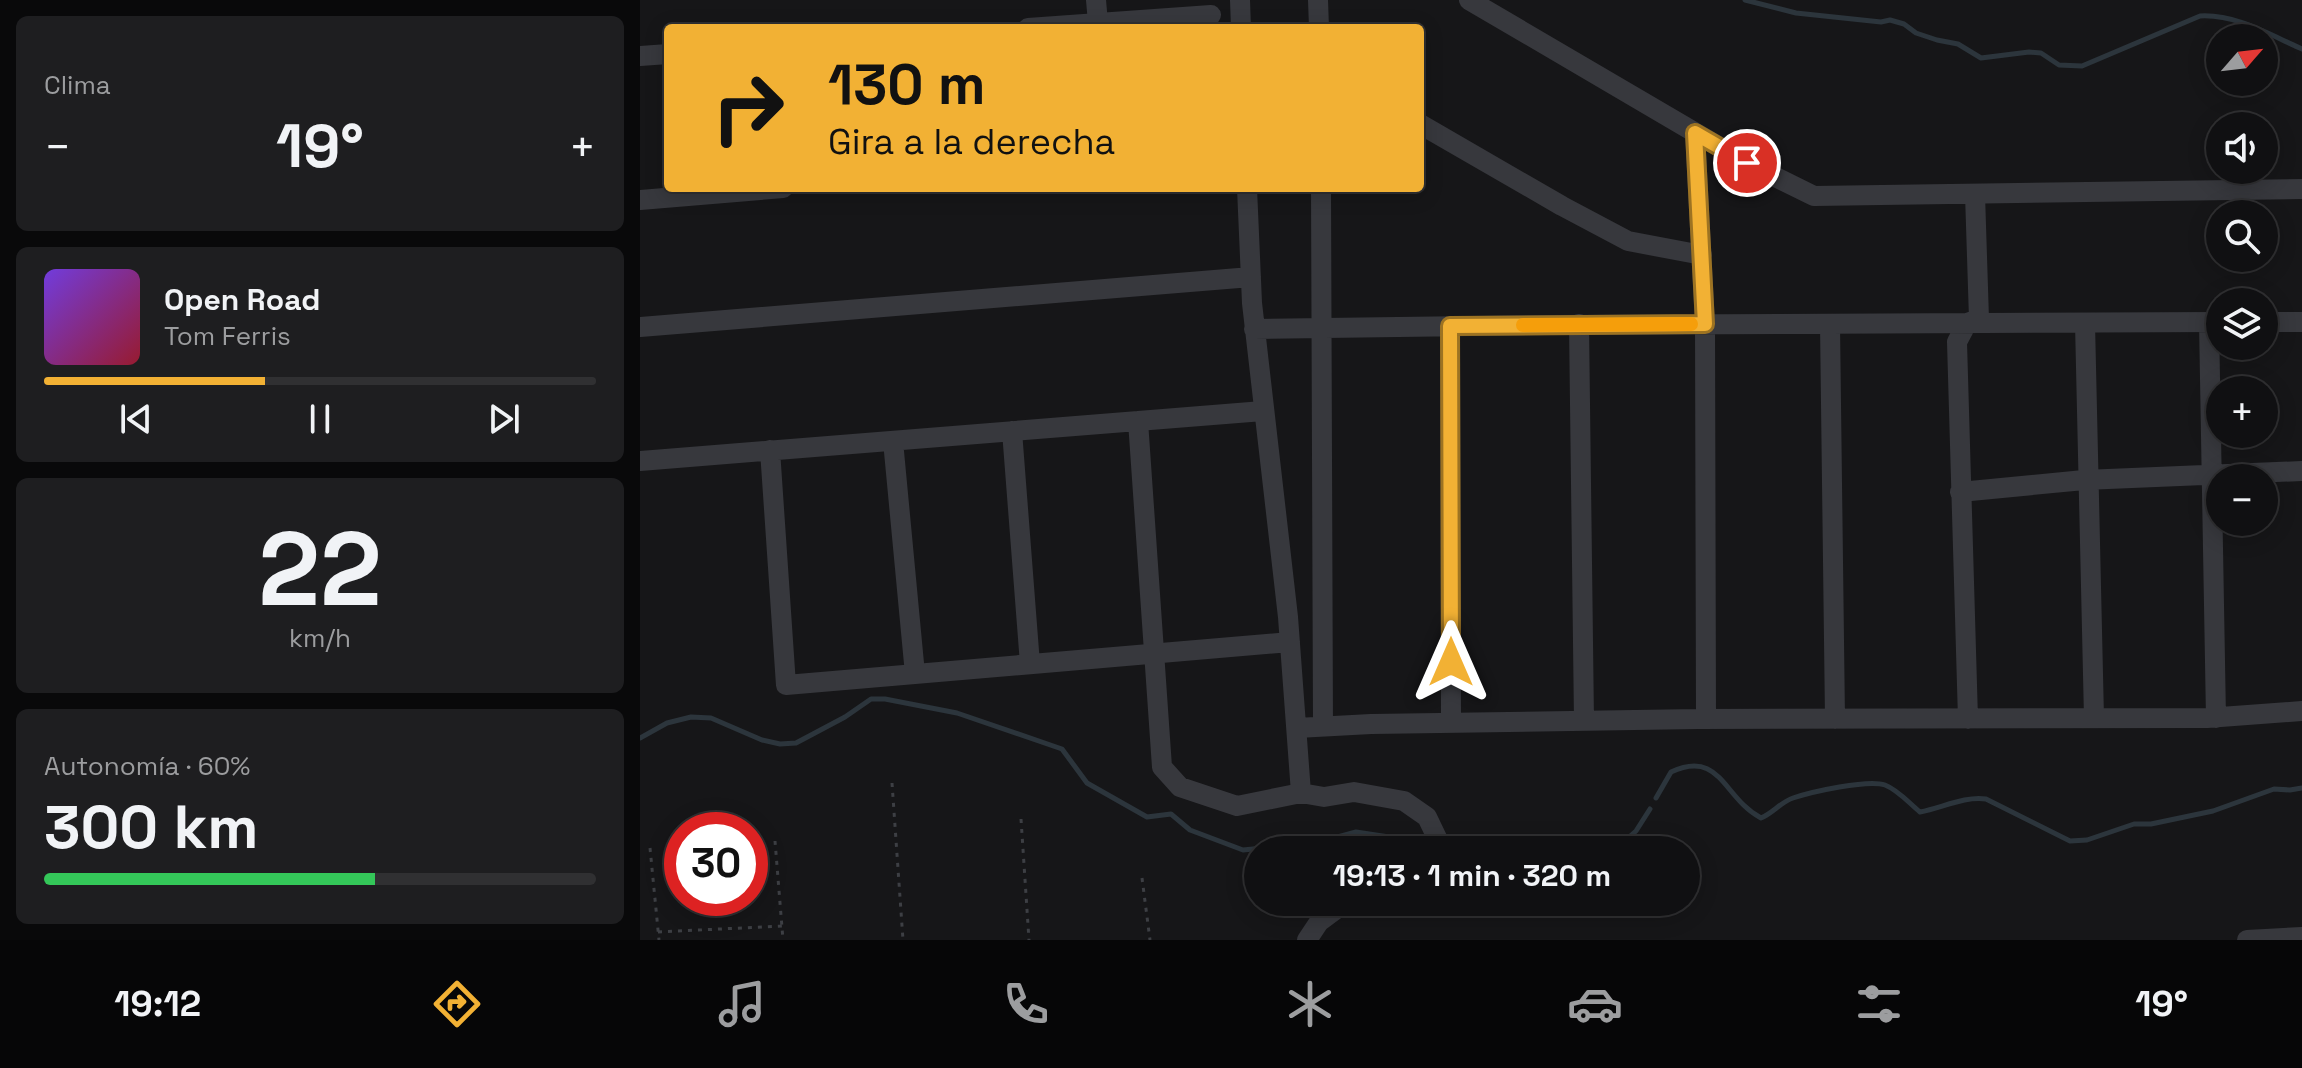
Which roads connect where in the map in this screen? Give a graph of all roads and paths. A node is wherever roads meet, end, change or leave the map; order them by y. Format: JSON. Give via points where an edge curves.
{"nodes":[{"id":1,"x":1096,"y":0,"type":"edge"},
{"id":2,"x":1240,"y":0,"type":"edge"},
{"id":3,"x":1318,"y":0,"type":"edge"},
{"id":4,"x":1469,"y":0,"type":"edge"},
{"id":5,"x":1211,"y":15,"type":"dead end"},
{"id":6,"x":1098,"y":23,"type":"junction"},
{"id":7,"x":1084,"y":24,"type":"edge"},
{"id":8,"x":1241,"y":24,"type":"edge"},
{"id":9,"x":1319,"y":24,"type":"edge"},
{"id":10,"x":664,"y":54,"type":"edge"},
{"id":11,"x":640,"y":56,"type":"edge"},
{"id":12,"x":1424,"y":126,"type":"edge"},
{"id":13,"x":1695,"y":133,"type":"junction"},
{"id":14,"x":2302,"y":189,"type":"edge"},
{"id":15,"x":735,"y":192,"type":"edge"},
{"id":16,"x":1247,"y":192,"type":"edge"},
{"id":17,"x":1321,"y":192,"type":"edge"},
{"id":18,"x":1975,"y":194,"type":"junction"},
{"id":19,"x":640,"y":200,"type":"edge"},
{"id":20,"x":1702,"y":255,"type":"junction"},
{"id":21,"x":1251,"y":277,"type":"junction"},
{"id":22,"x":2206,"y":322,"type":"edge"},
{"id":23,"x":2278,"y":322,"type":"edge"},
{"id":24,"x":2302,"y":322,"type":"edge"},
{"id":25,"x":1967,"y":323,"type":"junction"},
{"id":26,"x":2085,"y":323,"type":"junction"},
{"id":27,"x":1579,"y":324,"type":"junction"},
{"id":28,"x":1705,"y":324,"type":"junction"},
{"id":29,"x":1830,"y":324,"type":"junction"},
{"id":30,"x":1450,"y":326,"type":"junction"},
{"id":31,"x":640,"y":327,"type":"edge"},
{"id":32,"x":1323,"y":328,"type":"junction"},
{"id":33,"x":1254,"y":329,"type":"junction"},
{"id":34,"x":2214,"y":360,"type":"edge"},
{"id":35,"x":1263,"y":411,"type":"junction"},
{"id":36,"x":1138,"y":421,"type":"junction"},
{"id":37,"x":1012,"y":431,"type":"junction"},
{"id":38,"x":893,"y":441,"type":"junction"},
{"id":39,"x":770,"y":450,"type":"junction"},
{"id":40,"x":640,"y":461,"type":"edge"},
{"id":41,"x":2212,"y":464,"type":"edge"},
{"id":42,"x":2302,"y":471,"type":"edge"},
{"id":43,"x":2278,"y":472,"type":"edge"},
{"id":44,"x":2206,"y":474,"type":"edge"},
{"id":45,"x":2089,"y":479,"type":"junction"},
{"id":46,"x":1960,"y":492,"type":"junction"},
{"id":47,"x":2213,"y":536,"type":"edge"},
{"id":48,"x":1290,"y":642,"type":"junction"},
{"id":49,"x":1154,"y":653,"type":"junction"},
{"id":50,"x":1030,"y":664,"type":"junction"},
{"id":51,"x":915,"y":674,"type":"junction"},
{"id":52,"x":2302,"y":711,"type":"edge"},
{"id":53,"x":2094,"y":718,"type":"junction"},
{"id":54,"x":2216,"y":718,"type":"junction"},
{"id":55,"x":1706,"y":719,"type":"junction"},
{"id":56,"x":1835,"y":719,"type":"junction"},
{"id":57,"x":1968,"y":719,"type":"junction"},
{"id":58,"x":1584,"y":721,"type":"junction"},
{"id":59,"x":1451,"y":723,"type":"junction"},
{"id":60,"x":1323,"y":726,"type":"junction"},
{"id":61,"x":1297,"y":728,"type":"junction"},
{"id":62,"x":892,"y":783,"type":"dead end"},
{"id":63,"x":1301,"y":793,"type":"junction"},
{"id":64,"x":1021,"y":819,"type":"dead end"},
{"id":65,"x":1436,"y":836,"type":"edge"},
{"id":66,"x":775,"y":841,"type":"dead end"},
{"id":67,"x":650,"y":848,"type":"dead end"},
{"id":68,"x":1142,"y":878,"type":"dead end"},
{"id":69,"x":1327,"y":916,"type":"edge"},
{"id":70,"x":782,"y":926,"type":"junction"},
{"id":71,"x":658,"y":932,"type":"junction"},
{"id":72,"x":2302,"y":937,"type":"edge"},
{"id":73,"x":659,"y":940,"type":"edge"},
{"id":74,"x":783,"y":940,"type":"edge"},
{"id":75,"x":903,"y":940,"type":"edge"},
{"id":76,"x":1029,"y":940,"type":"edge"},
{"id":77,"x":1150,"y":940,"type":"edge"},
{"id":78,"x":1307,"y":940,"type":"edge"},
{"id":79,"x":2247,"y":940,"type":"edge"}],
"edges":[{"from":1,"to":6,"type":"street"},
{"from":2,"to":8,"type":"street"},
{"from":3,"to":9,"type":"street"},
{"from":4,"to":13,"type":"street"},
{"from":5,"to":6,"type":"street"},
{"from":6,"to":7,"type":"street"},
{"from":10,"to":11,"type":"street"},
{"from":12,"to":20,"type":"street","via":[[1628,241]]},
{"from":13,"to":18,"type":"street","via":[[1814,196]]},
{"from":13,"to":20,"type":"street"},
{"from":14,"to":18,"type":"street"},
{"from":15,"to":19,"type":"street"},
{"from":16,"to":21,"type":"street"},
{"from":17,"to":32,"type":"street"},
{"from":18,"to":25,"type":"street","via":[[1979,319]]},
{"from":20,"to":28,"type":"street"},
{"from":21,"to":31,"type":"street"},
{"from":21,"to":33,"type":"street"},
{"from":22,"to":26,"type":"street"},
{"from":23,"to":24,"type":"street"},
{"from":25,"to":26,"type":"street"},
{"from":25,"to":29,"type":"street"},
{"from":25,"to":46,"type":"street","via":[[1957,342]]},
{"from":26,"to":45,"type":"street"},
{"from":27,"to":28,"type":"street"},
{"from":27,"to":30,"type":"street"},
{"from":27,"to":58,"type":"street"},
{"from":28,"to":29,"type":"street"},
{"from":28,"to":55,"type":"street"},
{"from":29,"to":56,"type":"street"},
{"from":30,"to":32,"type":"street"},
{"from":30,"to":59,"type":"street"},
{"from":32,"to":33,"type":"street"},
{"from":32,"to":60,"type":"street"},
{"from":33,"to":35,"type":"street"},
{"from":34,"to":41,"type":"street"},
{"from":35,"to":36,"type":"street"},
{"from":35,"to":48,"type":"street"},
{"from":36,"to":37,"type":"street"},
{"from":36,"to":49,"type":"street"},
{"from":37,"to":38,"type":"street"},
{"from":37,"to":50,"type":"street"},
{"from":38,"to":39,"type":"street"},
{"from":38,"to":51,"type":"street"},
{"from":39,"to":40,"type":"street"},
{"from":39,"to":51,"type":"street","via":[[786,685]]},
{"from":42,"to":43,"type":"street"},
{"from":44,"to":45,"type":"street"},
{"from":45,"to":46,"type":"street"},
{"from":45,"to":53,"type":"street"},
{"from":46,"to":57,"type":"street"},
{"from":47,"to":54,"type":"street"},
{"from":48,"to":49,"type":"street"},
{"from":48,"to":61,"type":"street"},
{"from":49,"to":50,"type":"street"},
{"from":49,"to":63,"type":"street","via":[[1162,767],[1180,787],[1237,806]]},
{"from":50,"to":51,"type":"street"},
{"from":52,"to":54,"type":"street"},
{"from":53,"to":54,"type":"street"},
{"from":53,"to":57,"type":"street"},
{"from":55,"to":56,"type":"street"},
{"from":55,"to":58,"type":"street"},
{"from":56,"to":57,"type":"street"},
{"from":58,"to":59,"type":"street"},
{"from":59,"to":60,"type":"street"},
{"from":60,"to":61,"type":"street"},
{"from":61,"to":63,"type":"street"},
{"from":62,"to":75,"type":"path"},
{"from":63,"to":65,"type":"street","via":[[1324,797],[1354,792],[1404,801],[1427,817]]},
{"from":64,"to":76,"type":"path"},
{"from":66,"to":70,"type":"path"},
{"from":67,"to":71,"type":"path"},
{"from":68,"to":77,"type":"path"},
{"from":69,"to":78,"type":"street"},
{"from":70,"to":71,"type":"path"},
{"from":70,"to":74,"type":"path"},
{"from":71,"to":73,"type":"path"},
{"from":72,"to":79,"type":"street"}]}
